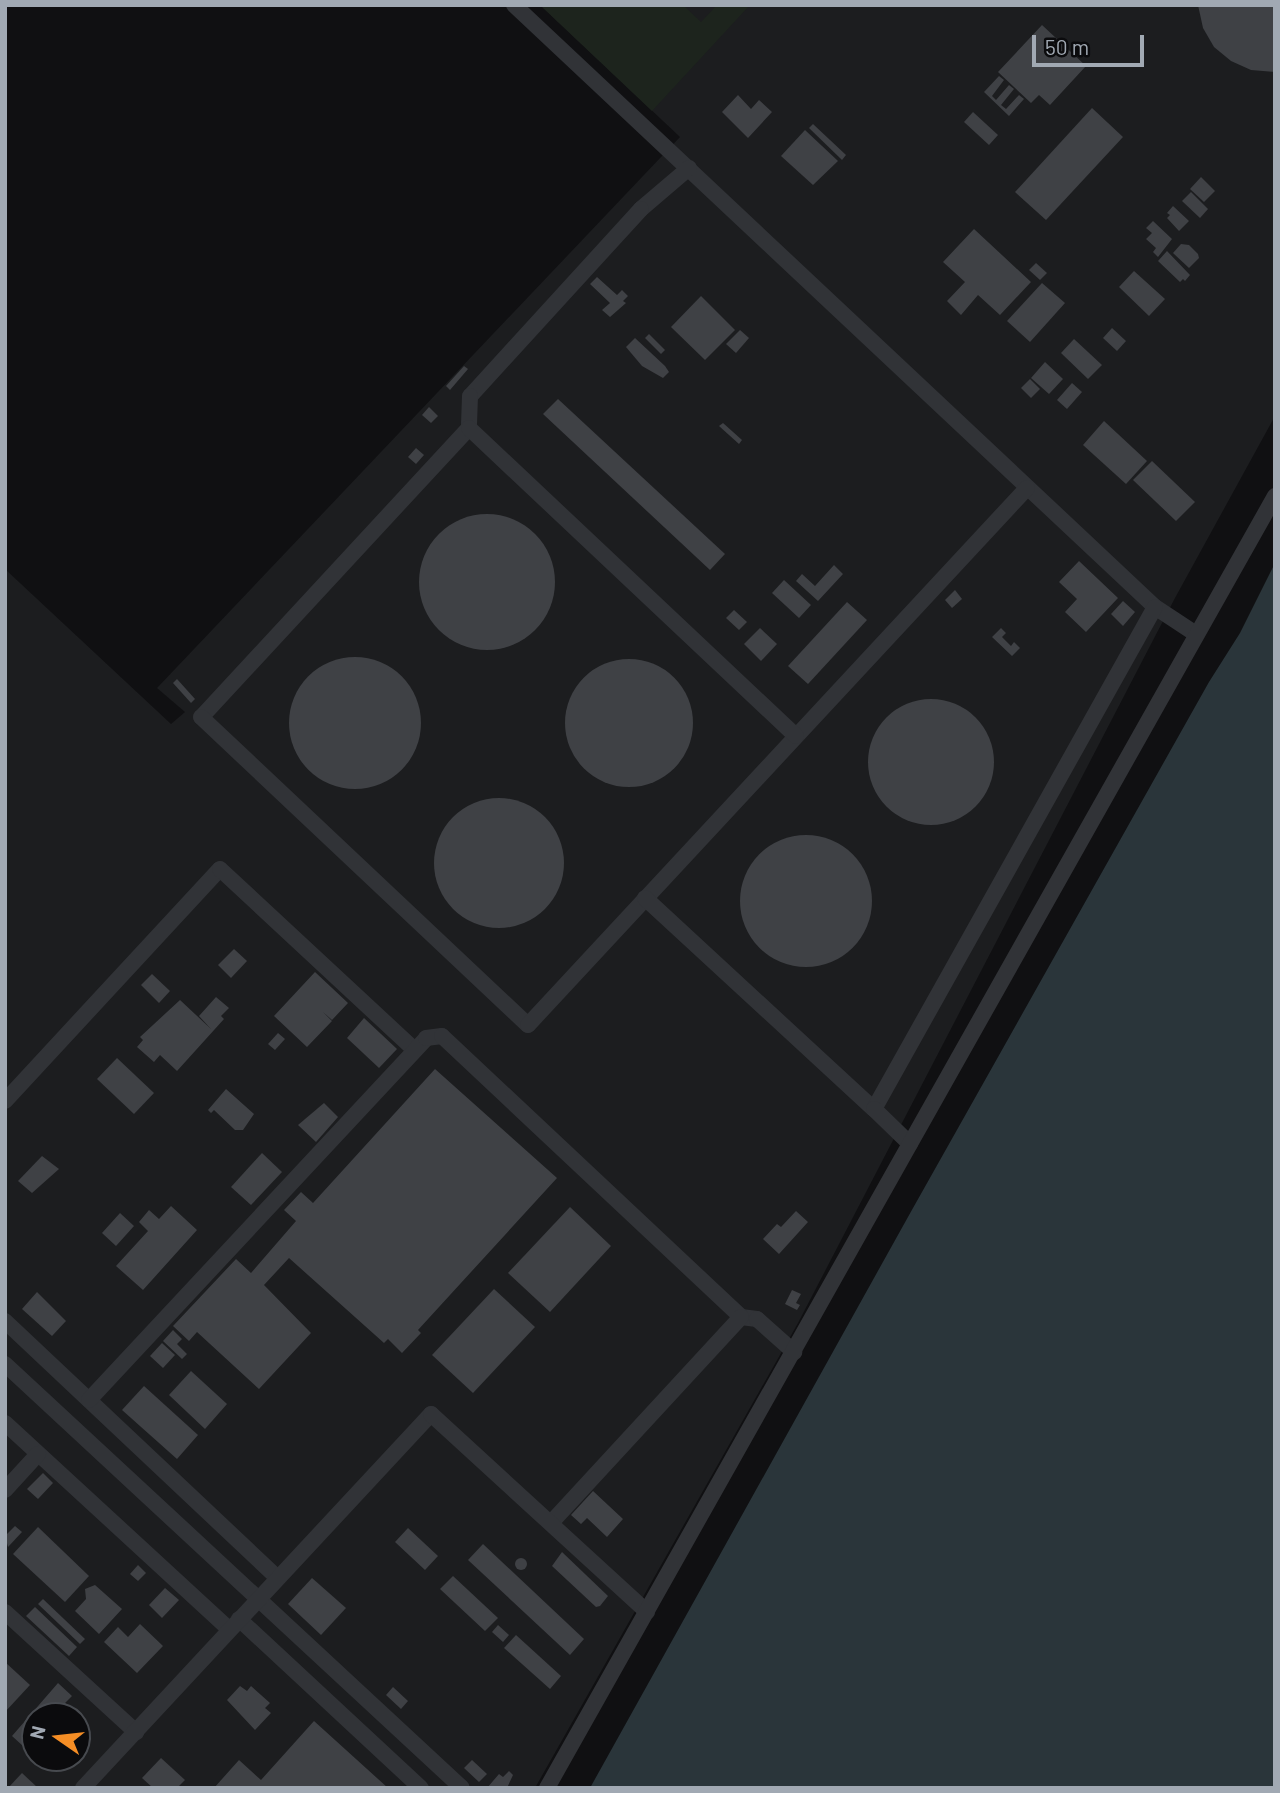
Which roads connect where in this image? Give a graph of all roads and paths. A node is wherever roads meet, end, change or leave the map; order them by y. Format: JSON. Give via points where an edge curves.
{"nodes":[{"id":1,"x":514,"y":5,"type":"edge"},
{"id":2,"x":689,"y":168,"type":"junction"},
{"id":3,"x":469,"y":428,"type":"junction"},
{"id":4,"x":1027,"y":488,"type":"junction"},
{"id":5,"x":1275,"y":496,"type":"edge"},
{"id":6,"x":1155,"y":607,"type":"junction"},
{"id":7,"x":1196,"y":634,"type":"junction"},
{"id":8,"x":796,"y":736,"type":"junction"},
{"id":9,"x":645,"y":898,"type":"junction"},
{"id":10,"x":415,"y":1050,"type":"junction"},
{"id":11,"x":5,"y":1101,"type":"edge"},
{"id":12,"x":874,"y":1109,"type":"junction"},
{"id":13,"x":910,"y":1144,"type":"junction"},
{"id":14,"x":741,"y":1317,"type":"junction"},
{"id":15,"x":5,"y":1321,"type":"edge"},
{"id":16,"x":794,"y":1352,"type":"junction"},
{"id":17,"x":5,"y":1364,"type":"edge"},
{"id":18,"x":89,"y":1401,"type":"junction"},
{"id":19,"x":5,"y":1423,"type":"edge"},
{"id":20,"x":38,"y":1454,"type":"junction"},
{"id":21,"x":5,"y":1490,"type":"edge"},
{"id":22,"x":551,"y":1523,"type":"junction"},
{"id":23,"x":277,"y":1577,"type":"junction"},
{"id":24,"x":257,"y":1600,"type":"junction"},
{"id":25,"x":5,"y":1612,"type":"edge"},
{"id":26,"x":647,"y":1612,"type":"junction"},
{"id":27,"x":234,"y":1624,"type":"junction"},
{"id":28,"x":136,"y":1732,"type":"junction"},
{"id":29,"x":83,"y":1788,"type":"edge"},
{"id":30,"x":421,"y":1788,"type":"edge"},
{"id":31,"x":461,"y":1788,"type":"edge"},
{"id":32,"x":547,"y":1788,"type":"edge"}],
"edges":[{"from":1,"to":2,"type":"street"},
{"from":2,"to":3,"type":"street","via":[[641,209],[470,396]]},
{"from":2,"to":4,"type":"street"},
{"from":3,"to":8,"type":"street"},
{"from":3,"to":9,"type":"street","via":[[201,717],[528,1025]]},
{"from":4,"to":6,"type":"street"},
{"from":4,"to":8,"type":"street"},
{"from":5,"to":7,"type":"street"},
{"from":6,"to":7,"type":"street"},
{"from":6,"to":12,"type":"street"},
{"from":7,"to":13,"type":"street"},
{"from":8,"to":9,"type":"street"},
{"from":9,"to":12,"type":"street"},
{"from":10,"to":11,"type":"street","via":[[220,869]]},
{"from":10,"to":14,"type":"street","via":[[426,1038],[442,1036]]},
{"from":10,"to":18,"type":"street"},
{"from":12,"to":13,"type":"street"},
{"from":13,"to":16,"type":"street"},
{"from":14,"to":16,"type":"street","via":[[757,1319]]},
{"from":14,"to":22,"type":"street"},
{"from":15,"to":18,"type":"street"},
{"from":16,"to":26,"type":"street"},
{"from":17,"to":24,"type":"street"},
{"from":18,"to":23,"type":"street"},
{"from":19,"to":20,"type":"street"},
{"from":20,"to":21,"type":"street"},
{"from":20,"to":27,"type":"street"},
{"from":22,"to":23,"type":"street","via":[[431,1415]]},
{"from":22,"to":26,"type":"street"},
{"from":23,"to":24,"type":"street"},
{"from":24,"to":27,"type":"street"},
{"from":24,"to":31,"type":"street"},
{"from":25,"to":28,"type":"street"},
{"from":26,"to":32,"type":"street"},
{"from":27,"to":28,"type":"street"},
{"from":27,"to":30,"type":"street"},
{"from":28,"to":29,"type":"street"}]}
